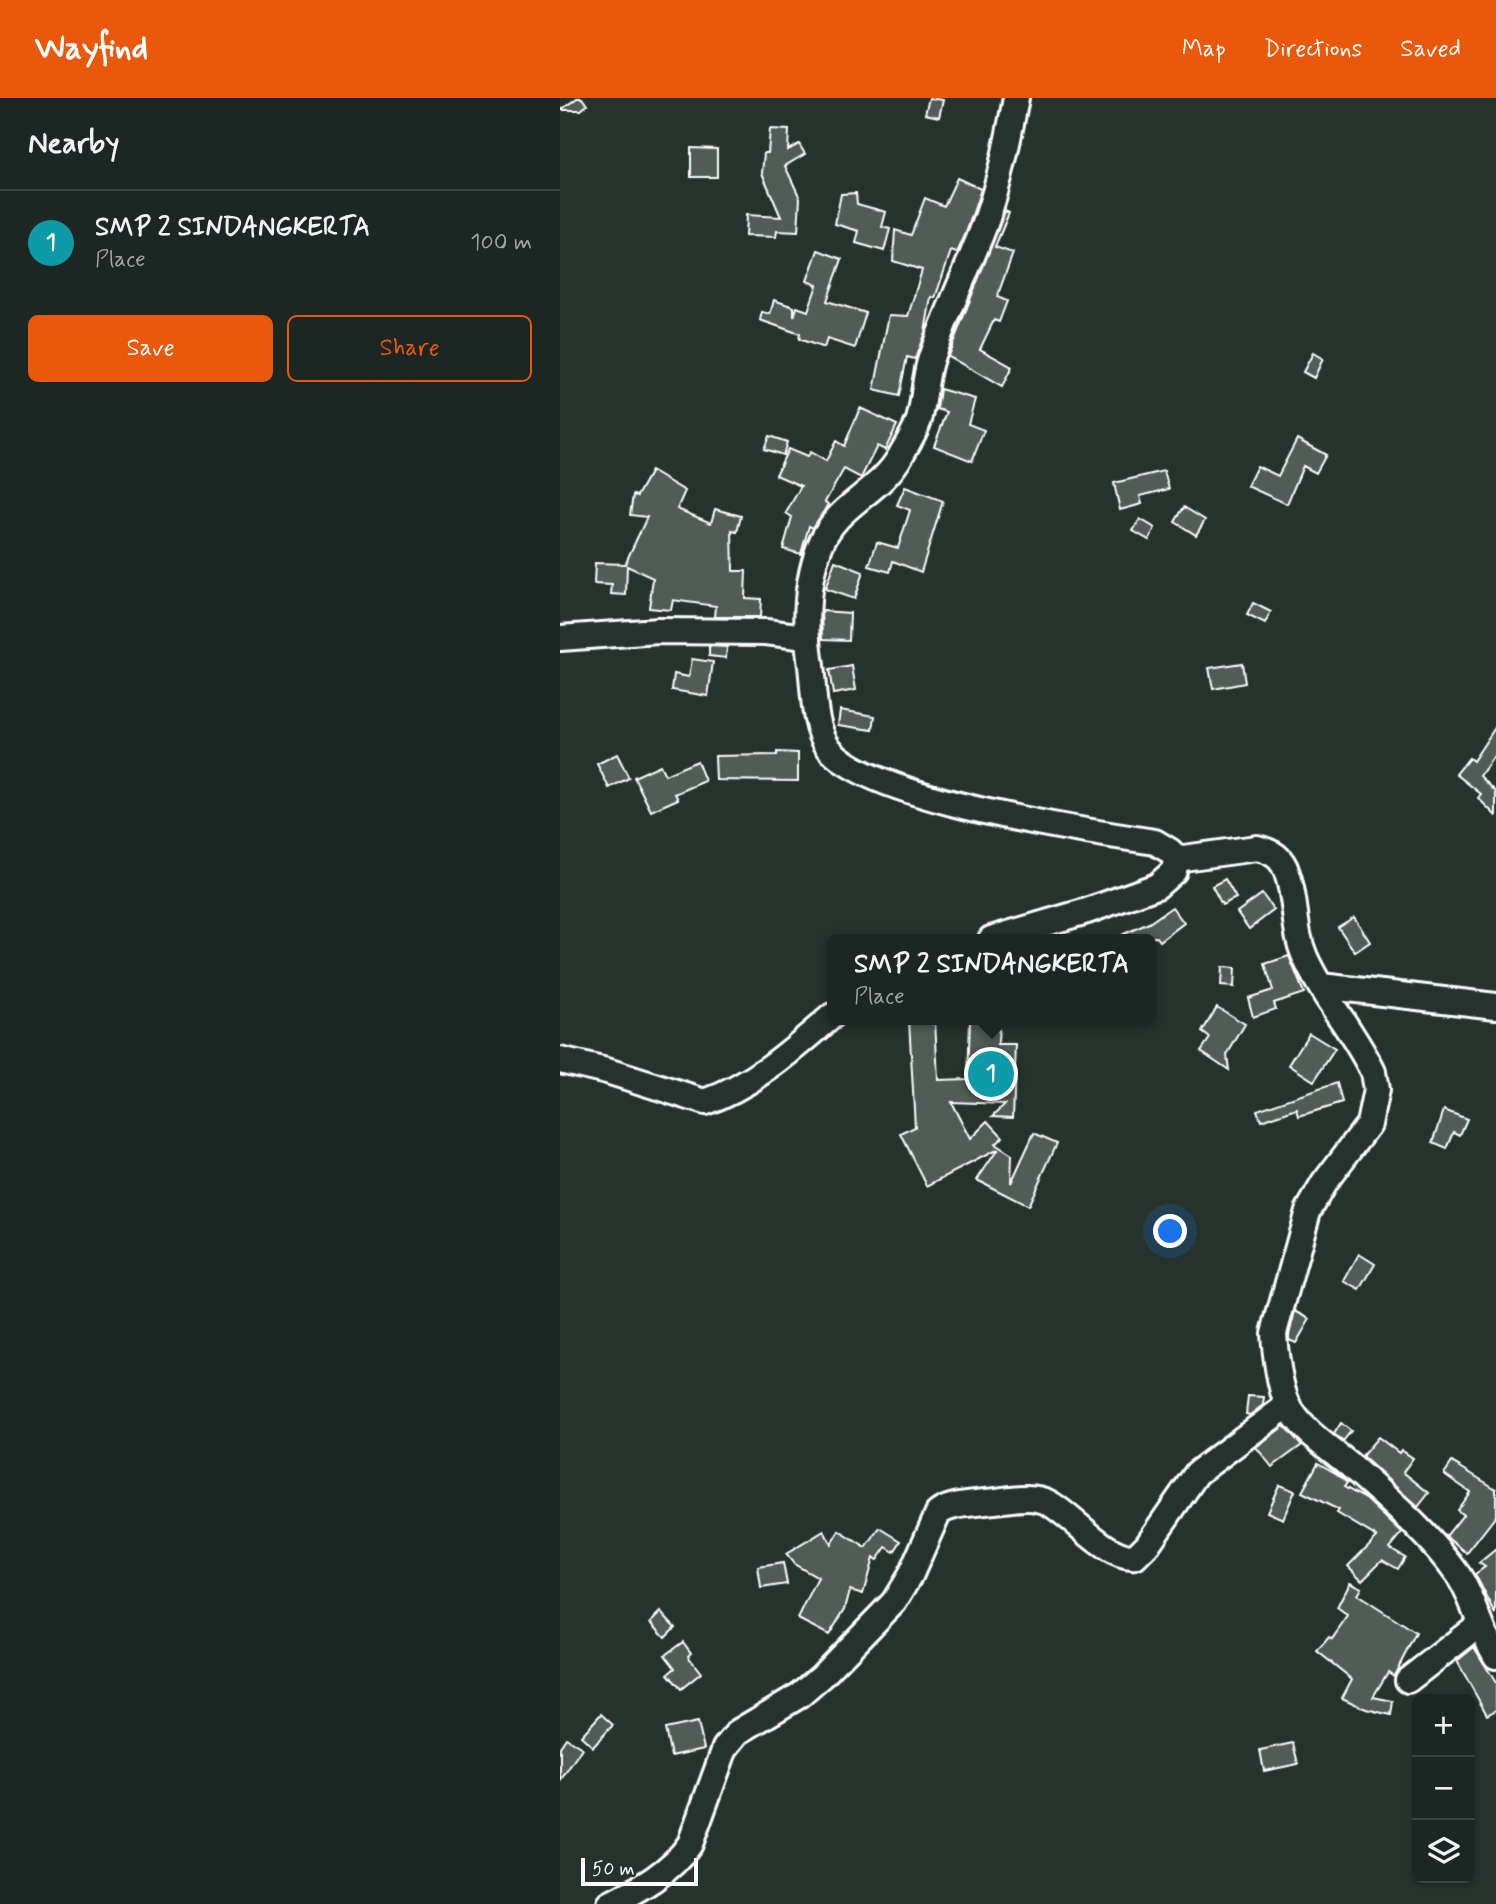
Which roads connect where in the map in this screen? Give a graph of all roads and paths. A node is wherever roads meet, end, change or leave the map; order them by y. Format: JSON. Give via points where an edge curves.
{"nodes":[{"id":1,"x":1016,"y":98,"type":"edge"},
{"id":2,"x":806,"y":637,"type":"junction"},
{"id":3,"x":560,"y":638,"type":"edge"},
{"id":4,"x":1176,"y":859,"type":"junction"},
{"id":5,"x":1008,"y":934,"type":"edge"},
{"id":6,"x":1321,"y":986,"type":"junction"},
{"id":7,"x":1496,"y":1006,"type":"edge"},
{"id":8,"x":827,"y":1020,"type":"edge"},
{"id":9,"x":560,"y":1060,"type":"edge"},
{"id":10,"x":1288,"y":1405,"type":"junction"},
{"id":11,"x":1480,"y":1624,"type":"junction"},
{"id":12,"x":1496,"y":1656,"type":"edge"},
{"id":13,"x":1408,"y":1680,"type":"dead end"},
{"id":14,"x":610,"y":1904,"type":"edge"}],
"edges":[{"from":1,"to":2,"type":"street","via":[[1006,154],[986,220],[929,362],[919,420],[893,470],[838,513],[826,530],[810,583]]},
{"from":2,"to":3,"type":"street","via":[[658,631]]},
{"from":2,"to":4,"type":"street","via":[[823,737],[846,761],[888,782],[960,804],[1043,825],[1155,842]]},
{"from":4,"to":5,"type":"street","via":[[1174,871],[1157,886]]},
{"from":4,"to":6,"type":"street","via":[[1256,848],[1278,856],[1294,894],[1297,933]]},
{"from":6,"to":7,"type":"street"},
{"from":6,"to":10,"type":"street","via":[[1364,1054],[1376,1090],[1369,1124],[1308,1211],[1273,1332]]},
{"from":8,"to":9,"type":"street","via":[[745,1083],[705,1102]]},
{"from":10,"to":11,"type":"street","via":[[1390,1502],[1457,1574]]},
{"from":10,"to":14,"type":"street","via":[[1197,1473],[1135,1557],[1112,1550],[1048,1503],[1034,1498],[966,1504],[938,1513],[894,1602],[822,1676],[800,1695],[738,1732],[725,1748],[682,1856],[672,1867]]},
{"from":11,"to":12,"type":"street"},
{"from":11,"to":13,"type":"street"}]}
